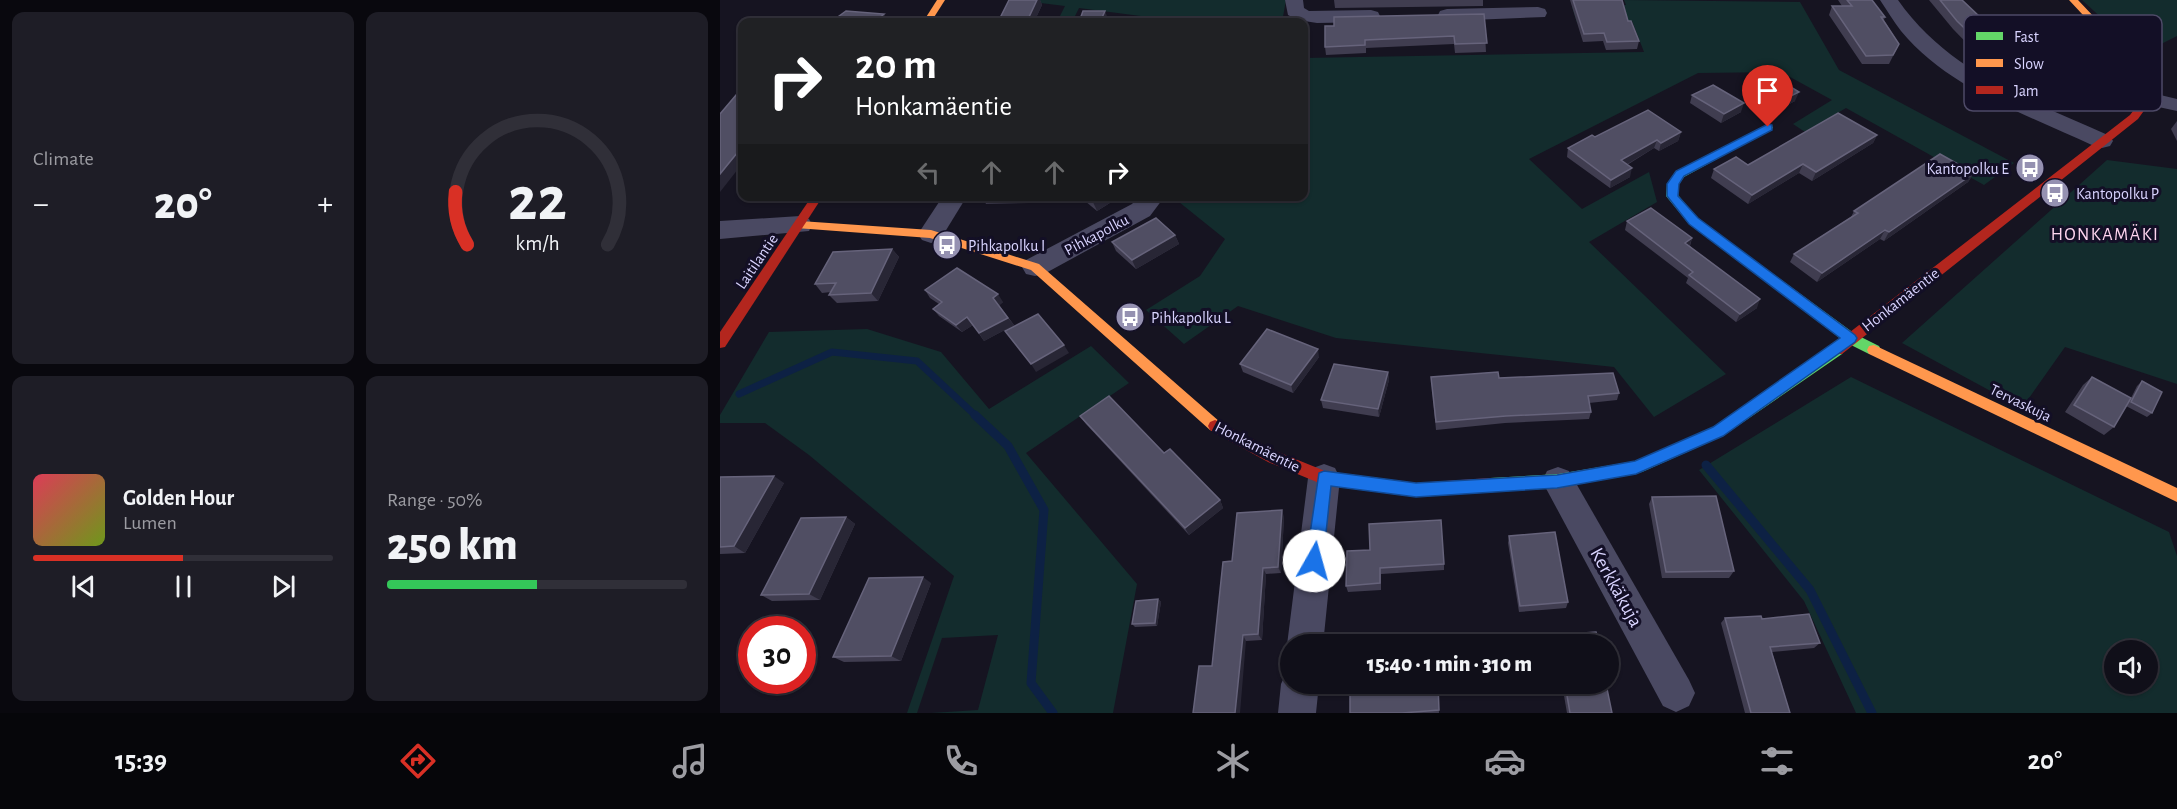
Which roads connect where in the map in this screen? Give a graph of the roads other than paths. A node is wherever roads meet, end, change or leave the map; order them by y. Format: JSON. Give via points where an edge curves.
{"nodes":[{"id":1,"x":941,"y":0,"type":"edge"},
{"id":2,"x":1294,"y":0,"type":"edge"},
{"id":3,"x":1888,"y":0,"type":"edge"},
{"id":4,"x":2073,"y":0,"type":"edge"},
{"id":5,"x":1538,"y":13,"type":"dead end"},
{"id":6,"x":1433,"y":15,"type":"edge"},
{"id":7,"x":2087,"y":15,"type":"edge"},
{"id":8,"x":1387,"y":16,"type":"edge"},
{"id":9,"x":930,"y":18,"type":"edge"},
{"id":10,"x":1964,"y":73,"type":"edge"},
{"id":11,"x":2162,"y":101,"type":"edge"},
{"id":12,"x":2177,"y":105,"type":"edge"},
{"id":13,"x":2039,"y":111,"type":"edge"},
{"id":14,"x":2138,"y":111,"type":"edge"},
{"id":15,"x":1768,"y":127,"type":"dead end"},
{"id":16,"x":2102,"y":141,"type":"junction"},
{"id":17,"x":815,"y":201,"type":"edge"},
{"id":18,"x":952,"y":201,"type":"edge"},
{"id":19,"x":1149,"y":201,"type":"edge"},
{"id":20,"x":800,"y":225,"type":"junction"},
{"id":21,"x":720,"y":230,"type":"edge"},
{"id":22,"x":931,"y":234,"type":"junction"},
{"id":23,"x":1035,"y":267,"type":"junction"},
{"id":24,"x":1850,"y":338,"type":"junction"},
{"id":25,"x":720,"y":343,"type":"edge"},
{"id":26,"x":1324,"y":478,"type":"junction"},
{"id":27,"x":1557,"y":482,"type":"junction"},
{"id":28,"x":2177,"y":495,"type":"edge"},
{"id":29,"x":1306,"y":634,"type":"edge"},
{"id":30,"x":1676,"y":693,"type":"dead end"},
{"id":31,"x":1299,"y":694,"type":"edge"},
{"id":32,"x":1297,"y":713,"type":"edge"}],
"edges":[{"from":1,"to":9,"type":"street"},
{"from":2,"to":8,"type":"street","via":[[1295,10],[1305,16]]},
{"from":3,"to":10,"type":"street","via":[[1918,39]]},
{"from":4,"to":7,"type":"street"},
{"from":5,"to":6,"type":"street"},
{"from":11,"to":12,"type":"street"},
{"from":13,"to":16,"type":"street"},
{"from":14,"to":16,"type":"street","name":"Honkamäentie"},
{"from":15,"to":24,"type":"street","name":"Tervaskuja","via":[[1680,174],[1673,184],[1672,196],[1693,221]]},
{"from":16,"to":24,"type":"street","name":"Honkamäentie"},
{"from":17,"to":20,"type":"street","name":"Laitilantie"},
{"from":18,"to":22,"type":"street"},
{"from":19,"to":23,"type":"street","name":"Pihkapolku","via":[[1141,210]]},
{"from":20,"to":21,"type":"street","name":"Honkamäentie"},
{"from":20,"to":22,"type":"street","name":"Honkamäentie"},
{"from":20,"to":25,"type":"street","name":"Laitilantie"},
{"from":22,"to":23,"type":"street","name":"Honkamäentie"},
{"from":23,"to":26,"type":"street","name":"Honkamäentie","via":[[1218,429]]},
{"from":24,"to":27,"type":"street","name":"Honkamäentie","via":[[1718,432],[1636,467]]},
{"from":24,"to":28,"type":"street","name":"Tervaskuja"},
{"from":26,"to":27,"type":"street","name":"Honkamäentie","via":[[1416,490]]},
{"from":26,"to":29,"type":"street"},
{"from":27,"to":30,"type":"street","name":"Kerkkäkuja"},
{"from":31,"to":32,"type":"street"}]}
